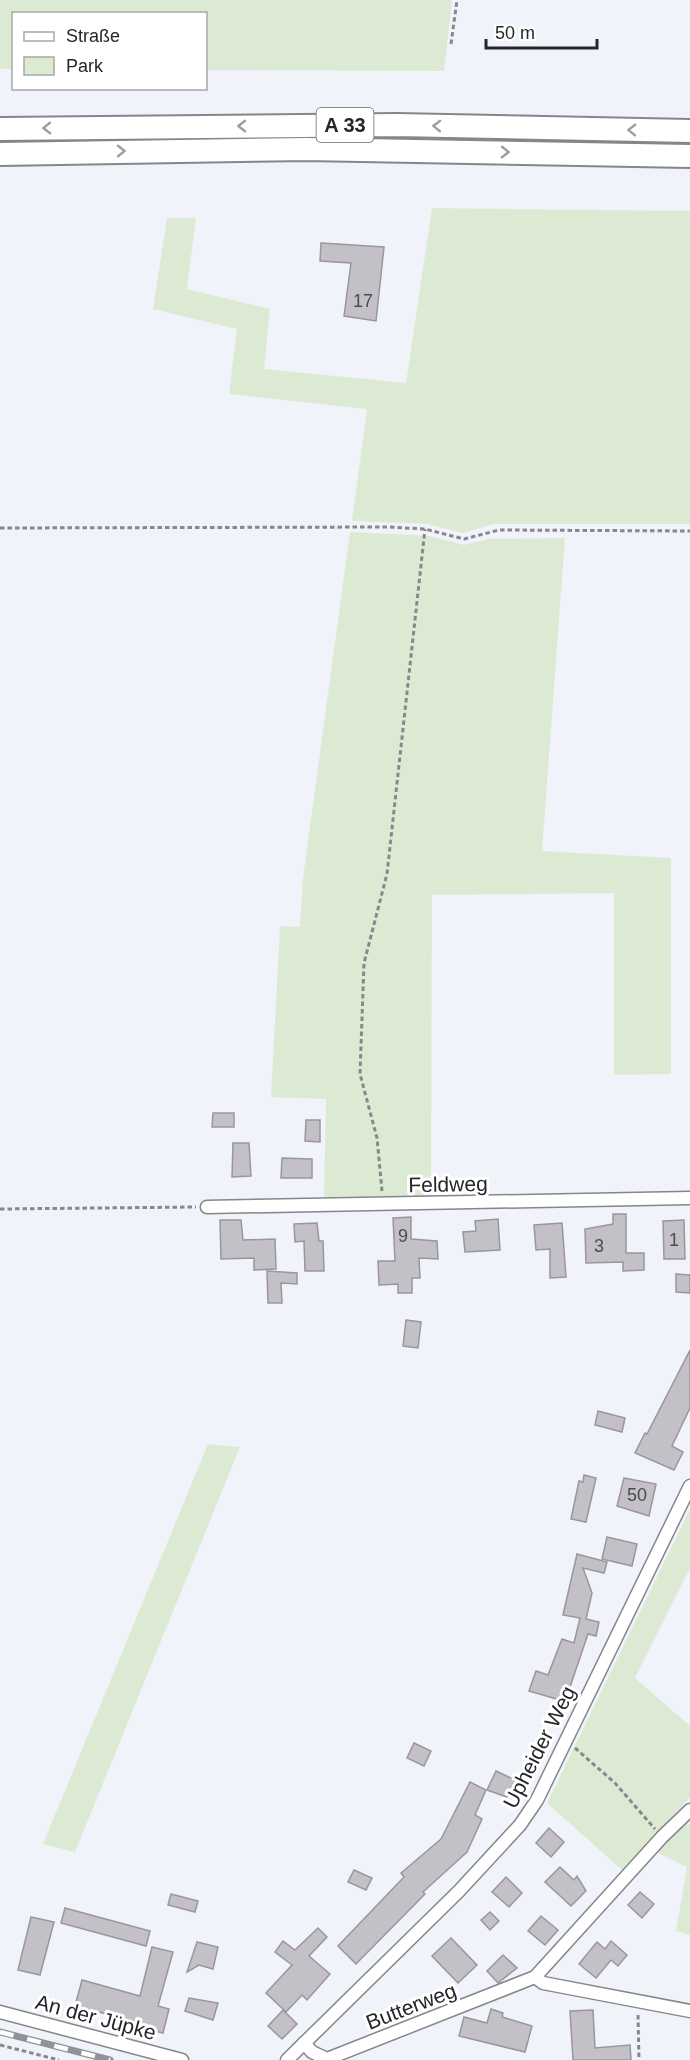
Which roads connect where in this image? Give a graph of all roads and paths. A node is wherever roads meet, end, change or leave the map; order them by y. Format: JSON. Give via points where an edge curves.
{"nodes":[{"id":1,"x":457,"y":0,"type":"edge"},
{"id":2,"x":451,"y":44,"type":"dead end"},
{"id":3,"x":0,"y":129,"type":"edge"},
{"id":4,"x":690,"y":132,"type":"edge"},
{"id":5,"x":0,"y":154,"type":"edge"},
{"id":6,"x":690,"y":156,"type":"edge"},
{"id":7,"x":0,"y":528,"type":"edge"},
{"id":8,"x":425,"y":529,"type":"junction"},
{"id":9,"x":690,"y":531,"type":"edge"},
{"id":10,"x":690,"y":1198,"type":"edge"},
{"id":11,"x":383,"y":1205,"type":"junction"},
{"id":12,"x":207,"y":1207,"type":"joint"},
{"id":13,"x":0,"y":1209,"type":"edge"},
{"id":14,"x":690,"y":1486,"type":"edge"},
{"id":15,"x":566,"y":1740,"type":"junction"},
{"id":16,"x":690,"y":1810,"type":"edge"},
{"id":17,"x":662,"y":1837,"type":"junction"},
{"id":18,"x":535,"y":1977,"type":"junction"},
{"id":19,"x":637,"y":2001,"type":"junction"},
{"id":20,"x":690,"y":2011,"type":"edge"},
{"id":21,"x":0,"y":2012,"type":"edge"},
{"id":22,"x":304,"y":2043,"type":"junction"},
{"id":23,"x":0,"y":2045,"type":"edge"},
{"id":24,"x":59,"y":2060,"type":"edge"},
{"id":25,"x":182,"y":2060,"type":"edge"},
{"id":26,"x":287,"y":2060,"type":"edge"},
{"id":27,"x":639,"y":2060,"type":"edge"}],
"edges":[{"from":1,"to":2,"type":"path"},
{"from":4,"to":3,"type":"highway","number":"A 33","one_way":true,"via":[[397,125]]},
{"from":5,"to":6,"type":"highway","number":"A 33","one_way":true,"via":[[307,149]]},
{"from":7,"to":8,"type":"path"},
{"from":8,"to":9,"type":"path","via":[[464,539],[499,530]]},
{"from":8,"to":11,"type":"path","via":[[387,874],[364,963],[360,1074],[377,1138]]},
{"from":10,"to":11,"type":"street","name":"Feldweg"},
{"from":11,"to":12,"type":"street","name":"Feldweg"},
{"from":12,"to":13,"type":"path"},
{"from":14,"to":15,"type":"street","name":"Upheider Weg"},
{"from":15,"to":17,"type":"path","via":[[615,1783]]},
{"from":15,"to":22,"type":"street","name":"Upheider Weg","via":[[520,1826]]},
{"from":16,"to":17,"type":"street","name":"Butterweg"},
{"from":17,"to":18,"type":"street","name":"Butterweg"},
{"from":18,"to":19,"type":"street","via":[[543,1983]]},
{"from":18,"to":22,"type":"street","name":"Butterweg","via":[[327,2059]]},
{"from":19,"to":20,"type":"street"},
{"from":19,"to":27,"type":"path"},
{"from":21,"to":25,"type":"street","name":"An der Jüpke"},
{"from":22,"to":26,"type":"street","name":"Upheider Weg"},
{"from":23,"to":24,"type":"path"}]}
